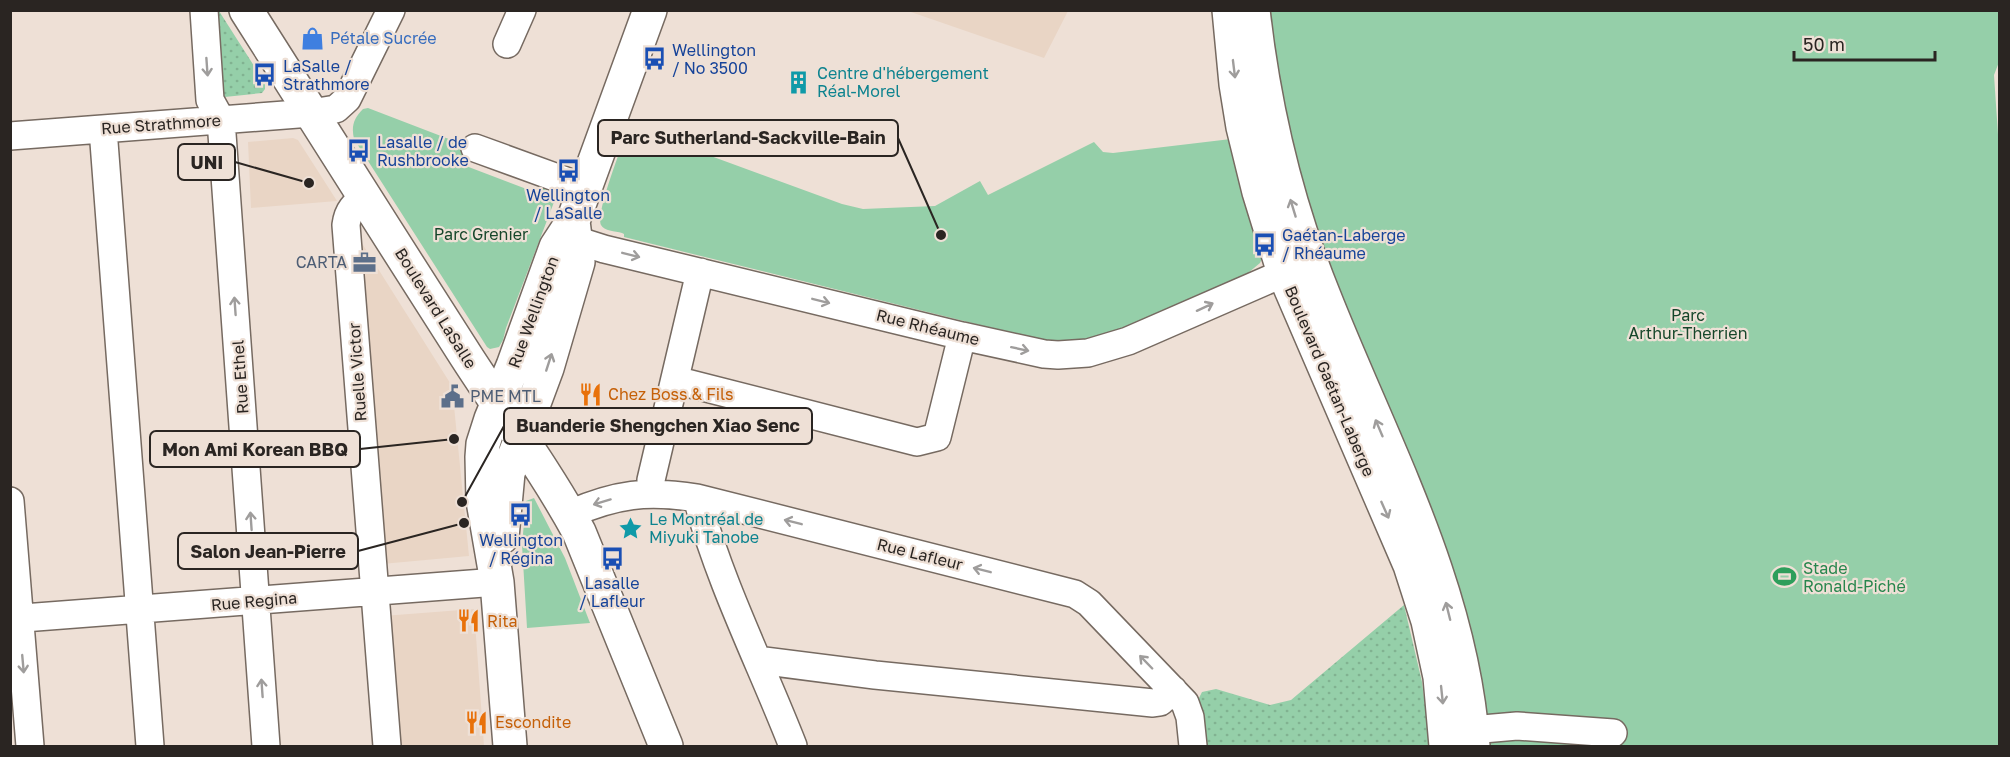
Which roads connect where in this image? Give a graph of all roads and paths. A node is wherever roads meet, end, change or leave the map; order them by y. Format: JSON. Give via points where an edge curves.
{"nodes":[{"id":1,"x":204,"y":10,"type":"edge"},
{"id":2,"x":246,"y":10,"type":"edge"},
{"id":3,"x":391,"y":10,"type":"edge"},
{"id":4,"x":522,"y":10,"type":"edge"},
{"id":5,"x":650,"y":10,"type":"edge"},
{"id":6,"x":1229,"y":10,"type":"edge"},
{"id":7,"x":1253,"y":10,"type":"edge"},
{"id":8,"x":507,"y":44,"type":"dead end"},
{"id":9,"x":311,"y":113,"type":"junction"},
{"id":10,"x":220,"y":120,"type":"junction"},
{"id":11,"x":103,"y":129,"type":"junction"},
{"id":12,"x":10,"y":136,"type":"edge"},
{"id":13,"x":475,"y":148,"type":"dead end"},
{"id":14,"x":585,"y":188,"type":"junction"},
{"id":15,"x":365,"y":197,"type":"junction"},
{"id":16,"x":570,"y":232,"type":"junction"},
{"id":17,"x":700,"y":272,"type":"junction"},
{"id":18,"x":1284,"y":273,"type":"junction"},
{"id":19,"x":962,"y":336,"type":"junction"},
{"id":20,"x":675,"y":380,"type":"junction"},
{"id":21,"x":498,"y":403,"type":"junction"},
{"id":22,"x":521,"y":436,"type":"junction"},
{"id":23,"x":652,"y":494,"type":"junction"},
{"id":24,"x":697,"y":498,"type":"junction"},
{"id":25,"x":10,"y":501,"type":"edge"},
{"id":26,"x":570,"y":514,"type":"junction"},
{"id":27,"x":497,"y":582,"type":"junction"},
{"id":28,"x":375,"y":591,"type":"junction"},
{"id":29,"x":256,"y":601,"type":"junction"},
{"id":30,"x":140,"y":610,"type":"junction"},
{"id":31,"x":15,"y":619,"type":"edge"},
{"id":32,"x":758,"y":660,"type":"junction"},
{"id":33,"x":1173,"y":690,"type":"junction"},
{"id":34,"x":1613,"y":733,"type":"dead end"},
{"id":35,"x":1463,"y":741,"type":"edge"},
{"id":36,"x":30,"y":747,"type":"edge"},
{"id":37,"x":150,"y":747,"type":"edge"},
{"id":38,"x":266,"y":747,"type":"edge"},
{"id":39,"x":387,"y":747,"type":"edge"},
{"id":40,"x":510,"y":747,"type":"edge"},
{"id":41,"x":666,"y":747,"type":"edge"},
{"id":42,"x":793,"y":747,"type":"edge"},
{"id":43,"x":1193,"y":747,"type":"edge"}],
"edges":[{"from":1,"to":10,"type":"street","name":"Rue Ethel","one_way":true,"via":[[210,100]]},
{"from":2,"to":9,"type":"main road","name":"Boulevard LaSalle"},
{"from":3,"to":9,"type":"street","name":"Rue Strathmore","via":[[347,99],[336,109]]},
{"from":4,"to":8,"type":"street"},
{"from":5,"to":14,"type":"main road","name":"Rue Wellington"},
{"from":6,"to":18,"type":"main road","name":"Boulevard Gaétan-Laberge","one_way":true,"via":[[1243,126]]},
{"from":35,"to":7,"type":"main road","name":"Boulevard Gaétan-Laberge","one_way":true,"via":[[1462,667],[1443,589],[1323,295],[1292,203],[1272,127]]},
{"from":9,"to":10,"type":"street","name":"Rue Strathmore"},
{"from":9,"to":15,"type":"main road","name":"Boulevard LaSalle"},
{"from":10,"to":11,"type":"street","name":"Rue Strathmore"},
{"from":29,"to":10,"type":"street","name":"Rue Ethel","one_way":true},
{"from":11,"to":12,"type":"street","name":"Rue Strathmore"},
{"from":11,"to":30,"type":"street"},
{"from":13,"to":14,"type":"street"},
{"from":14,"to":16,"type":"main road","name":"Rue Wellington"},
{"from":15,"to":21,"type":"main road","name":"Boulevard LaSalle"},
{"from":15,"to":28,"type":"street","name":"Ruelle Victor","via":[[351,208],[346,225]]},
{"from":16,"to":17,"type":"street","name":"Rue Rhéaume","one_way":true},
{"from":16,"to":21,"type":"main road","name":"Rue Wellington","via":[[556,247]]},
{"from":22,"to":16,"type":"main road","name":"Rue Wellington","one_way":true,"via":[[547,368],[578,262]]},
{"from":17,"to":19,"type":"street","name":"Rue Rhéaume","one_way":true},
{"from":17,"to":20,"type":"street"},
{"from":19,"to":18,"type":"street","name":"Rue Rhéaume","one_way":true,"via":[[1044,354],[1088,352],[1128,341]]},
{"from":18,"to":35,"type":"main road","name":"Boulevard Gaétan-Laberge","one_way":true,"via":[[1410,565],[1440,677]]},
{"from":19,"to":20,"type":"street","via":[[937,437],[917,442]]},
{"from":20,"to":23,"type":"street","via":[[651,480]]},
{"from":21,"to":22,"type":"main road","name":"Boulevard LaSalle"},
{"from":21,"to":27,"type":"main road","name":"Rue Wellington","via":[[483,444],[482,470],[483,501]]},
{"from":22,"to":26,"type":"main road","name":"Boulevard LaSalle"},
{"from":22,"to":27,"type":"main road","name":"Rue Wellington","via":[[508,473]]},
{"from":23,"to":24,"type":"street","name":"Rue Lafleur"},
{"from":23,"to":26,"type":"street","name":"Rue Lafleur","one_way":true,"via":[[598,502]]},
{"from":24,"to":32,"type":"street","via":[[727,587]]},
{"from":33,"to":24,"type":"street","name":"Rue Lafleur","one_way":true,"via":[[1089,603],[1075,594]]},
{"from":25,"to":31,"type":"street"},
{"from":26,"to":41,"type":"main road","name":"Boulevard LaSalle"},
{"from":27,"to":28,"type":"street","name":"Rue Regina"},
{"from":27,"to":40,"type":"main road","name":"Rue Wellington"},
{"from":28,"to":29,"type":"street","name":"Rue Regina"},
{"from":28,"to":39,"type":"street","name":"Ruelle Victor"},
{"from":29,"to":30,"type":"street","name":"Rue Regina"},
{"from":38,"to":29,"type":"street","name":"Rue Ethel","one_way":true},
{"from":30,"to":31,"type":"street","name":"Rue Regina"},
{"from":30,"to":37,"type":"street"},
{"from":31,"to":36,"type":"street","one_way":true},
{"from":32,"to":33,"type":"street","via":[[1153,703]]},
{"from":32,"to":42,"type":"street"},
{"from":33,"to":43,"type":"street","name":"Rue Lafleur","via":[[1188,710]]},
{"from":34,"to":35,"type":"street","via":[[1517,726]]}]}
